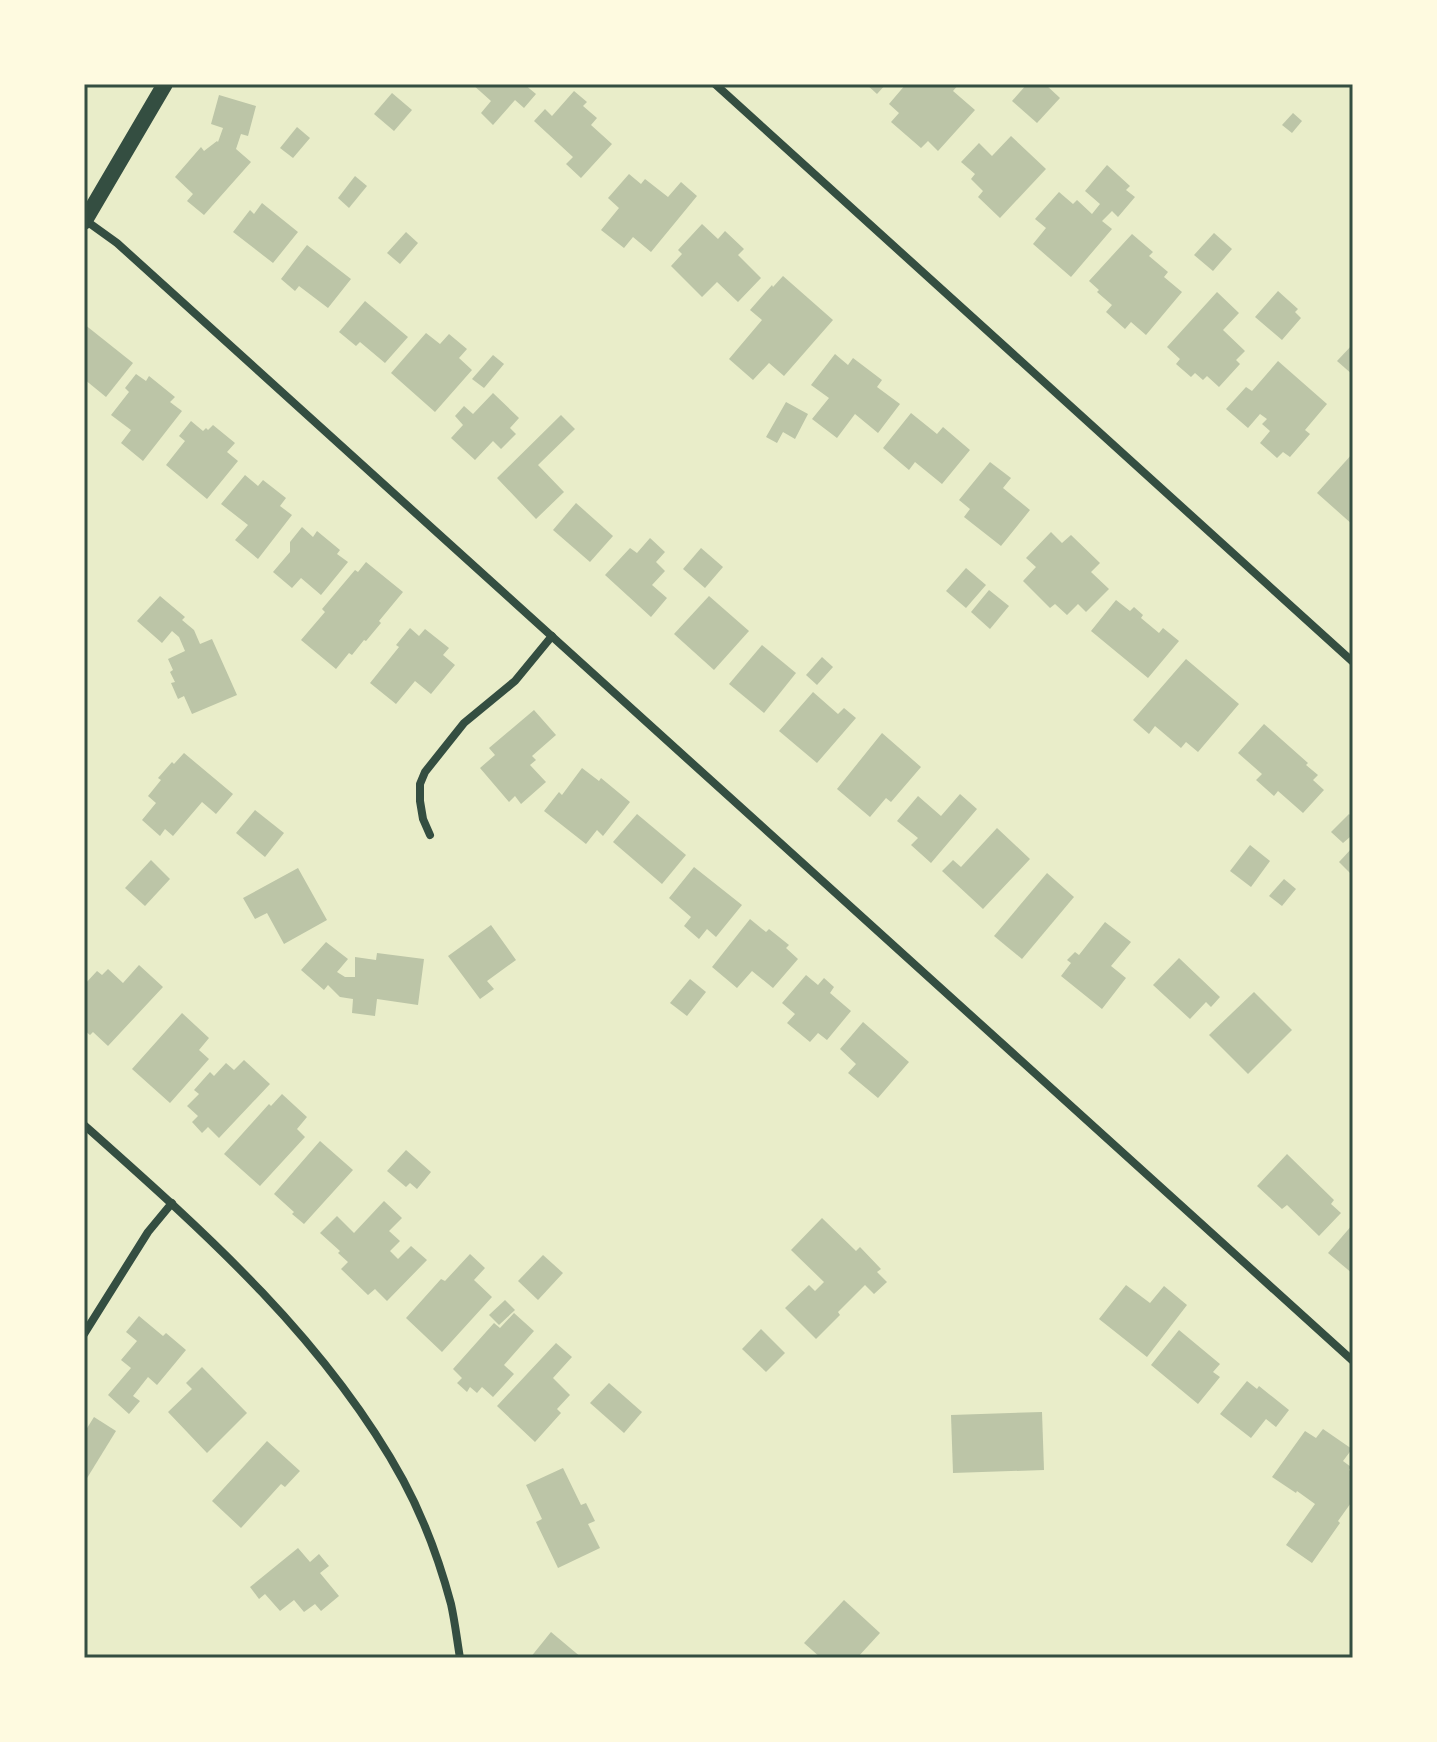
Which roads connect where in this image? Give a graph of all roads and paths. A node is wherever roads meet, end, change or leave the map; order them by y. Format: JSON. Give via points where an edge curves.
{"nodes":[{"id":1,"x":165,"y":84,"type":"edge"},
{"id":2,"x":715,"y":84,"type":"edge"},
{"id":3,"x":84,"y":221,"type":"edge"},
{"id":4,"x":552,"y":636,"type":"junction"},
{"id":5,"x":1353,"y":662,"type":"edge"},
{"id":6,"x":430,"y":835,"type":"dead end"},
{"id":7,"x":84,"y":1125,"type":"edge"},
{"id":8,"x":172,"y":1203,"type":"junction"},
{"id":9,"x":84,"y":1334,"type":"edge"},
{"id":10,"x":1353,"y":1361,"type":"edge"},
{"id":11,"x":460,"y":1658,"type":"edge"}],
"edges":[{"from":1,"to":3,"type":"main road"},
{"from":2,"to":5,"type":"street"},
{"from":3,"to":4,"type":"street","via":[[117,243]]},
{"from":4,"to":6,"type":"street","via":[[515,681],[464,723],[425,772],[420,801]]},
{"from":4,"to":10,"type":"street"},
{"from":7,"to":8,"type":"street"},
{"from":8,"to":9,"type":"street"},
{"from":8,"to":11,"type":"street","via":[[247,1276],[368,1421],[404,1482],[433,1547]]}]}
